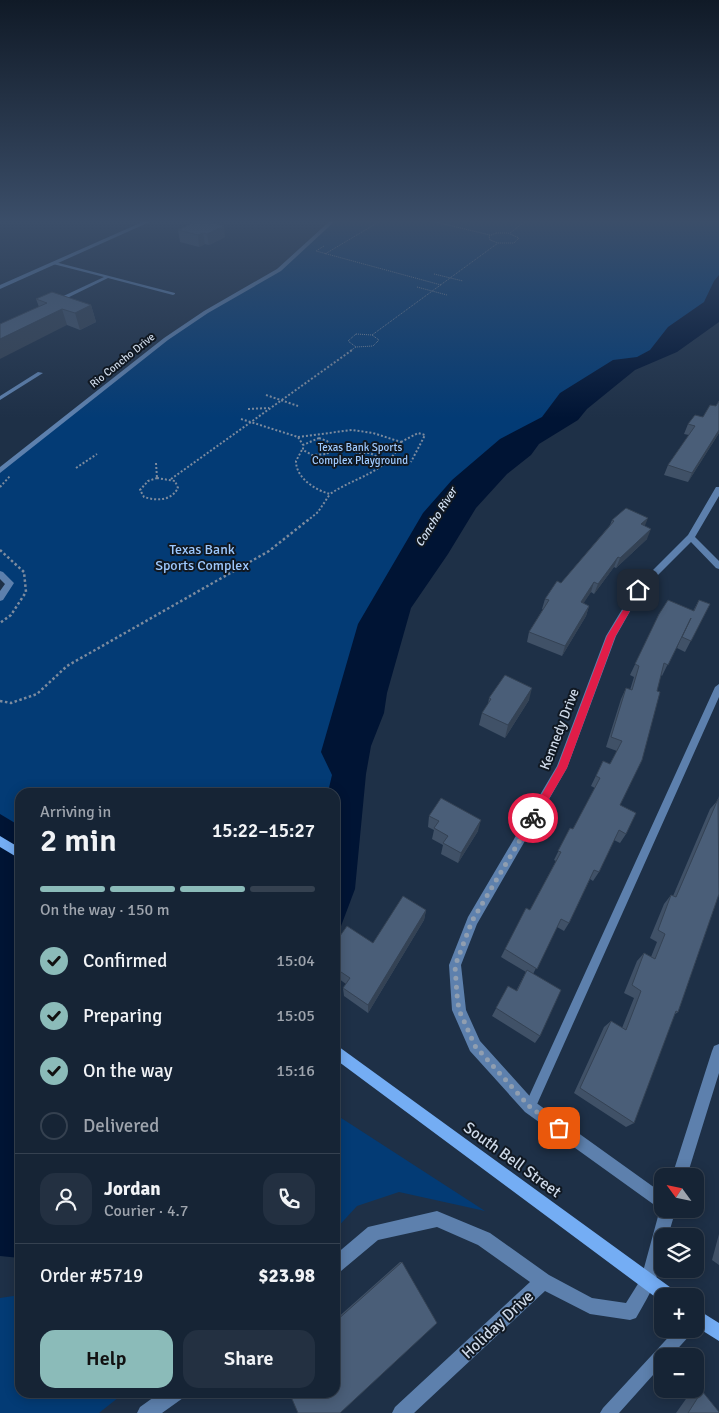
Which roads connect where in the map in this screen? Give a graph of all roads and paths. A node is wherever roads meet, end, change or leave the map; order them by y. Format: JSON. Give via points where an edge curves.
{"nodes":[{"id":1,"x":89,"y":286,"type":"edge"},
{"id":2,"x":146,"y":286,"type":"edge"},
{"id":3,"x":251,"y":286,"type":"edge"},
{"id":4,"x":440,"y":286,"type":"edge"},
{"id":5,"x":417,"y":287,"type":"dead end"},
{"id":6,"x":432,"y":291,"type":"junction"},
{"id":7,"x":172,"y":294,"type":"dead end"},
{"id":8,"x":447,"y":295,"type":"dead end"},
{"id":9,"x":53,"y":303,"type":"edge"},
{"id":10,"x":372,"y":334,"type":"junction"},
{"id":11,"x":356,"y":347,"type":"junction"},
{"id":12,"x":40,"y":373,"type":"dead end"},
{"id":13,"x":266,"y":395,"type":"dead end"},
{"id":14,"x":0,"y":398,"type":"edge"},
{"id":15,"x":281,"y":400,"type":"junction"},
{"id":16,"x":298,"y":406,"type":"dead end"},
{"id":17,"x":271,"y":408,"type":"junction"},
{"id":18,"x":248,"y":409,"type":"dead end"},
{"id":19,"x":241,"y":418,"type":"dead end"},
{"id":20,"x":251,"y":422,"type":"junction"},
{"id":21,"x":317,"y":436,"type":"junction"},
{"id":22,"x":298,"y":437,"type":"junction"},
{"id":23,"x":319,"y":439,"type":"junction"},
{"id":24,"x":401,"y":442,"type":"junction"},
{"id":25,"x":303,"y":447,"type":"junction"},
{"id":26,"x":333,"y":447,"type":"junction"},
{"id":27,"x":97,"y":454,"type":"dead end"},
{"id":28,"x":387,"y":462,"type":"junction"},
{"id":29,"x":411,"y":462,"type":"dead end"},
{"id":30,"x":156,"y":463,"type":"dead end"},
{"id":31,"x":76,"y":468,"type":"dead end"},
{"id":32,"x":0,"y":471,"type":"edge"},
{"id":33,"x":157,"y":478,"type":"junction"},
{"id":34,"x":171,"y":479,"type":"junction"},
{"id":35,"x":719,"y":489,"type":"edge"},
{"id":36,"x":330,"y":494,"type":"junction"},
{"id":37,"x":691,"y":537,"type":"junction"},
{"id":38,"x":719,"y":566,"type":"edge"},
{"id":39,"x":0,"y":574,"type":"edge"},
{"id":40,"x":0,"y":598,"type":"edge"},
{"id":41,"x":719,"y":688,"type":"edge"},
{"id":42,"x":0,"y":701,"type":"edge"},
{"id":43,"x":0,"y":842,"type":"edge"},
{"id":44,"x":15,"y":851,"type":"edge"},
{"id":45,"x":719,"y":1051,"type":"edge"},
{"id":46,"x":340,"y":1055,"type":"edge"},
{"id":47,"x":530,"y":1107,"type":"junction"},
{"id":48,"x":682,"y":1168,"type":"edge"},
{"id":49,"x":654,"y":1196,"type":"edge"},
{"id":50,"x":666,"y":1218,"type":"edge"},
{"id":51,"x":340,"y":1261,"type":"edge"},
{"id":52,"x":543,"y":1281,"type":"junction"},
{"id":53,"x":648,"y":1282,"type":"junction"},
{"id":54,"x":657,"y":1288,"type":"edge"},
{"id":55,"x":704,"y":1326,"type":"edge"},
{"id":56,"x":719,"y":1333,"type":"edge"},
{"id":57,"x":677,"y":1338,"type":"edge"},
{"id":58,"x":168,"y":1398,"type":"edge"},
{"id":59,"x":146,"y":1413,"type":"edge"},
{"id":60,"x":401,"y":1413,"type":"edge"},
{"id":61,"x":608,"y":1413,"type":"edge"}],
"edges":[{"from":1,"to":9,"type":"lane"},
{"from":2,"to":7,"type":"lane"},
{"from":3,"to":32,"type":"street","name":"Rio Concho Drive","via":[[166,339]]},
{"from":4,"to":6,"type":"path"},
{"from":5,"to":6,"type":"path"},
{"from":6,"to":8,"type":"path"},
{"from":6,"to":10,"type":"path"},
{"from":10,"to":11,"type":"path","via":[[378,338],[377,344]]},
{"from":10,"to":11,"type":"path","via":[[352,336],[348,341]]},
{"from":11,"to":15,"type":"path"},
{"from":12,"to":14,"type":"lane"},
{"from":13,"to":15,"type":"path"},
{"from":15,"to":16,"type":"path"},
{"from":15,"to":17,"type":"path"},
{"from":17,"to":18,"type":"path"},
{"from":17,"to":20,"type":"path"},
{"from":19,"to":20,"type":"path"},
{"from":20,"to":22,"type":"path"},
{"from":20,"to":34,"type":"path"},
{"from":21,"to":22,"type":"path"},
{"from":21,"to":23,"type":"path"},
{"from":21,"to":24,"type":"path","via":[[345,430],[383,435]]},
{"from":22,"to":25,"type":"path"},
{"from":23,"to":25,"type":"path","via":[[309,440]]},
{"from":23,"to":26,"type":"path","via":[[328,440]]},
{"from":24,"to":28,"type":"path","via":[[399,450]]},
{"from":24,"to":29,"type":"path","via":[[418,433],[425,434]]},
{"from":25,"to":26,"type":"path","via":[[307,454],[317,456],[330,452]]},
{"from":25,"to":36,"type":"path","via":[[296,456],[296,466],[303,477]]},
{"from":26,"to":28,"type":"path","via":[[345,446]]},
{"from":27,"to":31,"type":"path"},
{"from":28,"to":36,"type":"path"},
{"from":30,"to":33,"type":"path"},
{"from":33,"to":34,"type":"path"},
{"from":33,"to":34,"type":"path","via":[[143,485],[140,490],[144,497],[159,500],[171,496],[178,484]]},
{"from":35,"to":37,"type":"street","name":"Kennedy Drive"},
{"from":36,"to":42,"type":"path","via":[[318,512],[268,551],[75,662],[36,694],[11,703]]},
{"from":37,"to":38,"type":"street"},
{"from":37,"to":47,"type":"street","name":"Kennedy Drive","via":[[638,590],[611,636],[562,768],[472,921],[455,966],[459,1010],[475,1046]]},
{"from":39,"to":40,"type":"street","via":[[10,583]]},
{"from":41,"to":47,"type":"lane"},
{"from":43,"to":44,"type":"main road"},
{"from":45,"to":48,"type":"street"},
{"from":46,"to":53,"type":"main road","name":"South Bell Street"},
{"from":47,"to":49,"type":"street","name":"Kennedy Drive"},
{"from":50,"to":53,"type":"street"},
{"from":51,"to":52,"type":"street","via":[[374,1233],[437,1219],[484,1239]]},
{"from":52,"to":53,"type":"street","name":"Holiday Drive","via":[[590,1306],[630,1312]]},
{"from":52,"to":60,"type":"street","name":"Holiday Drive"},
{"from":53,"to":54,"type":"main road","name":"South Bell Street"},
{"from":55,"to":56,"type":"main road"},
{"from":57,"to":61,"type":"lane"},
{"from":58,"to":59,"type":"street"}]}
